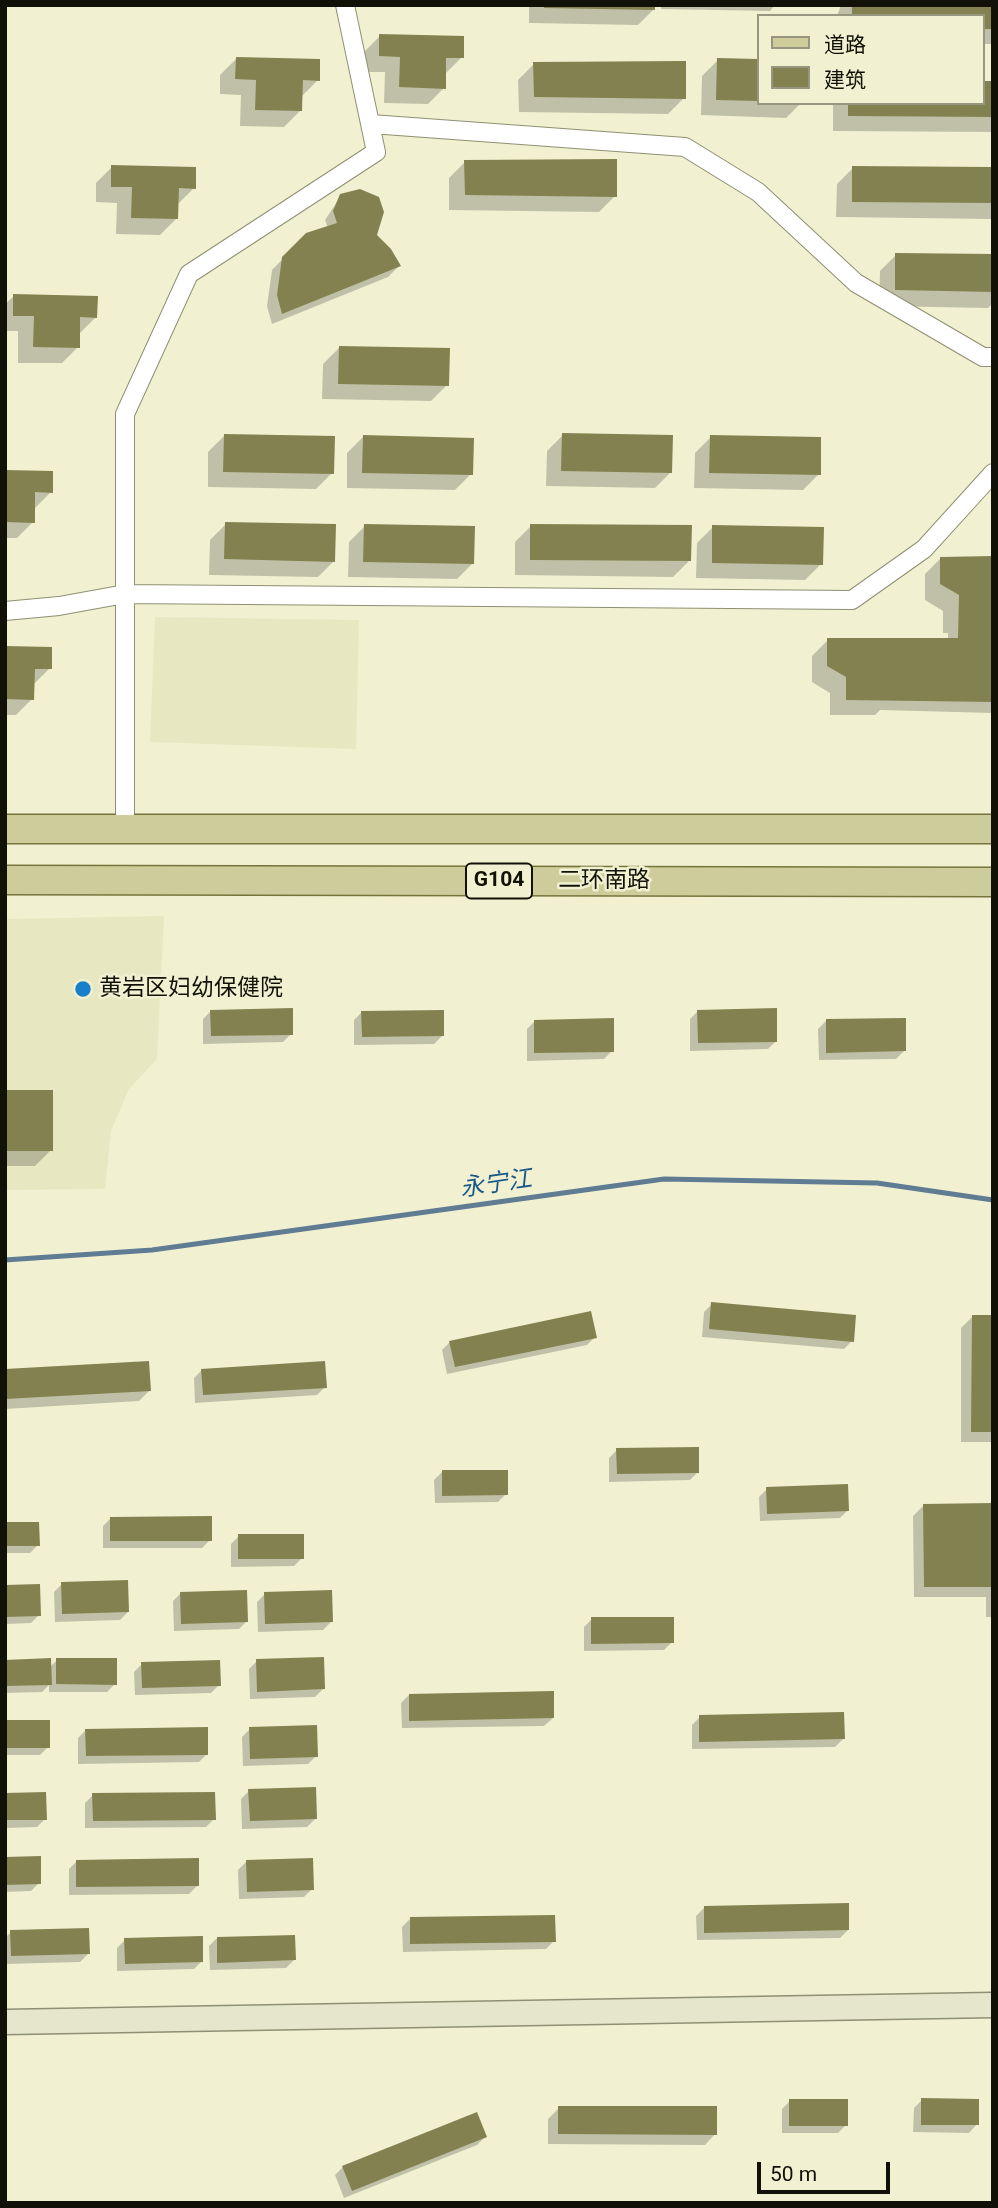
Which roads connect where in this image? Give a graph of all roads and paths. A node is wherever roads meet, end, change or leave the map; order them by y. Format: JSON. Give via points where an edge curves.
{"nodes":[{"id":1,"x":345,"y":5,"type":"edge"},
{"id":2,"x":371,"y":124,"type":"junction"},
{"id":3,"x":993,"y":357,"type":"edge"},
{"id":4,"x":993,"y":473,"type":"edge"},
{"id":5,"x":125,"y":594,"type":"junction"},
{"id":6,"x":5,"y":611,"type":"edge"},
{"id":7,"x":5,"y":828,"type":"edge"},
{"id":8,"x":125,"y":829,"type":"junction"},
{"id":9,"x":993,"y":829,"type":"edge"},
{"id":10,"x":5,"y":880,"type":"edge"},
{"id":11,"x":993,"y":882,"type":"edge"},
{"id":12,"x":993,"y":2005,"type":"edge"},
{"id":13,"x":5,"y":2022,"type":"edge"}],
"edges":[{"from":1,"to":2,"type":"street"},
{"from":2,"to":3,"type":"street","via":[[685,147],[758,191],[856,283],[983,357]]},
{"from":2,"to":5,"type":"street","via":[[376,152],[189,274],[125,414]]},
{"from":4,"to":5,"type":"street","via":[[924,549],[852,600]]},
{"from":5,"to":6,"type":"street"},
{"from":5,"to":8,"type":"street"},
{"from":7,"to":8,"type":"main road"},
{"from":8,"to":9,"type":"main road"},
{"from":10,"to":11,"type":"main road","name":"二环南路","number":"G104"},
{"from":12,"to":13,"type":"street"}]}
